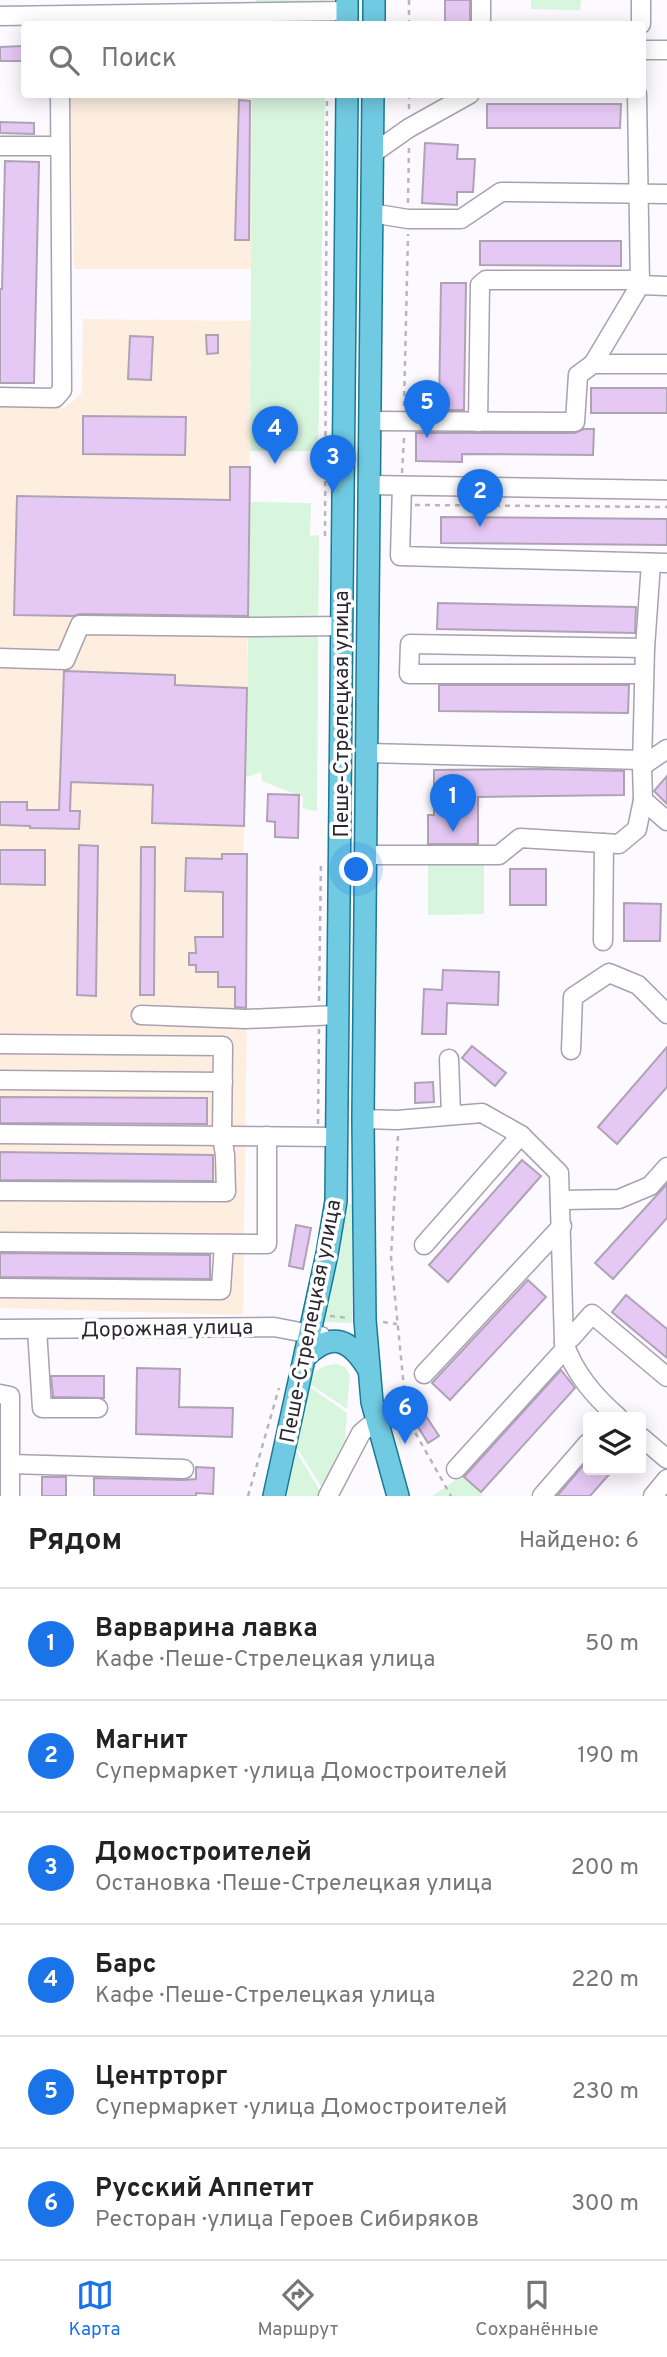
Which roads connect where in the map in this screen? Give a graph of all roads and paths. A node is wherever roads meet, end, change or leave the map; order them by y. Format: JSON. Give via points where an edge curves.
{"nodes":[{"id":1,"x":374,"y":0,"type":"edge"},
{"id":2,"x":409,"y":0,"type":"edge"},
{"id":3,"x":481,"y":0,"type":"edge"},
{"id":4,"x":641,"y":0,"type":"edge"},
{"id":5,"x":148,"y":7,"type":"edge"},
{"id":6,"x":22,"y":8,"type":"edge"},
{"id":7,"x":347,"y":12,"type":"edge"},
{"id":8,"x":0,"y":16,"type":"edge"},
{"id":9,"x":60,"y":20,"type":"edge"},
{"id":10,"x":374,"y":21,"type":"edge"},
{"id":11,"x":409,"y":21,"type":"edge"},
{"id":12,"x":481,"y":21,"type":"edge"},
{"id":13,"x":641,"y":21,"type":"edge"},
{"id":14,"x":646,"y":50,"type":"edge"},
{"id":15,"x":667,"y":50,"type":"edge"},
{"id":16,"x":60,"y":98,"type":"edge"},
{"id":17,"x":327,"y":98,"type":"edge"},
{"id":18,"x":346,"y":98,"type":"edge"},
{"id":19,"x":373,"y":98,"type":"edge"},
{"id":20,"x":409,"y":98,"type":"edge"},
{"id":21,"x":463,"y":98,"type":"edge"},
{"id":22,"x":638,"y":98,"type":"edge"},
{"id":23,"x":409,"y":128,"type":"junction"},
{"id":24,"x":0,"y":146,"type":"edge"},
{"id":25,"x":60,"y":146,"type":"junction"},
{"id":26,"x":372,"y":154,"type":"junction"},
{"id":27,"x":638,"y":194,"type":"junction"},
{"id":28,"x":667,"y":194,"type":"edge"},
{"id":29,"x":371,"y":213,"type":"junction"},
{"id":30,"x":408,"y":219,"type":"junction"},
{"id":31,"x":640,"y":283,"type":"junction"},
{"id":32,"x":667,"y":286,"type":"edge"},
{"id":33,"x":593,"y":364,"type":"junction"},
{"id":34,"x":667,"y":364,"type":"edge"},
{"id":35,"x":0,"y":397,"type":"edge"},
{"id":36,"x":369,"y":421,"type":"junction"},
{"id":37,"x":404,"y":422,"type":"junction"},
{"id":38,"x":478,"y":422,"type":"junction"},
{"id":39,"x":369,"y":485,"type":"junction"},
{"id":40,"x":402,"y":486,"type":"junction"},
{"id":41,"x":667,"y":490,"type":"edge"},
{"id":42,"x":401,"y":505,"type":"junction"},
{"id":43,"x":667,"y":507,"type":"edge"},
{"id":44,"x":325,"y":535,"type":"dead end"},
{"id":45,"x":659,"y":563,"type":"edge"},
{"id":46,"x":342,"y":626,"type":"junction"},
{"id":47,"x":467,"y":645,"type":"junction"},
{"id":48,"x":645,"y":648,"type":"junction"},
{"id":49,"x":0,"y":658,"type":"edge"},
{"id":50,"x":466,"y":674,"type":"junction"},
{"id":51,"x":644,"y":674,"type":"junction"},
{"id":52,"x":667,"y":750,"type":"edge"},
{"id":53,"x":368,"y":753,"type":"junction"},
{"id":54,"x":642,"y":763,"type":"junction"},
{"id":55,"x":643,"y":800,"type":"junction"},
{"id":56,"x":667,"y":821,"type":"edge"},
{"id":57,"x":604,"y":843,"type":"junction"},
{"id":58,"x":321,"y":849,"type":"dead end"},
{"id":59,"x":367,"y":855,"type":"junction"},
{"id":60,"x":603,"y":941,"type":"dead end"},
{"id":61,"x":667,"y":1014,"type":"edge"},
{"id":62,"x":141,"y":1015,"type":"dead end"},
{"id":63,"x":329,"y":1016,"type":"junction"},
{"id":64,"x":0,"y":1044,"type":"edge"},
{"id":65,"x":571,"y":1050,"type":"dead end"},
{"id":66,"x":449,"y":1059,"type":"dead end"},
{"id":67,"x":0,"y":1080,"type":"edge"},
{"id":68,"x":223,"y":1082,"type":"junction"},
{"id":69,"x":451,"y":1115,"type":"junction"},
{"id":70,"x":363,"y":1119,"type":"junction"},
{"id":71,"x":0,"y":1134,"type":"edge"},
{"id":72,"x":521,"y":1135,"type":"junction"},
{"id":73,"x":222,"y":1136,"type":"junction"},
{"id":74,"x":267,"y":1136,"type":"junction"},
{"id":75,"x":398,"y":1136,"type":"dead end"},
{"id":76,"x":328,"y":1137,"type":"junction"},
{"id":77,"x":667,"y":1167,"type":"edge"},
{"id":78,"x":0,"y":1191,"type":"edge"},
{"id":79,"x":560,"y":1200,"type":"junction"},
{"id":80,"x":562,"y":1226,"type":"junction"},
{"id":81,"x":0,"y":1242,"type":"edge"},
{"id":82,"x":224,"y":1244,"type":"junction"},
{"id":83,"x":424,"y":1245,"type":"dead end"},
{"id":84,"x":0,"y":1288,"type":"edge"},
{"id":85,"x":0,"y":1329,"type":"edge"},
{"id":86,"x":37,"y":1329,"type":"junction"},
{"id":87,"x":310,"y":1333,"type":"junction"},
{"id":88,"x":331,"y":1341,"type":"junction"},
{"id":89,"x":565,"y":1346,"type":"junction"},
{"id":90,"x":304,"y":1357,"type":"junction"},
{"id":91,"x":370,"y":1372,"type":"junction"},
{"id":92,"x":424,"y":1374,"type":"dead end"},
{"id":93,"x":667,"y":1377,"type":"edge"},
{"id":94,"x":281,"y":1381,"type":"dead end"},
{"id":95,"x":0,"y":1394,"type":"edge"},
{"id":96,"x":98,"y":1408,"type":"dead end"},
{"id":97,"x":610,"y":1412,"type":"edge"},
{"id":98,"x":376,"y":1424,"type":"junction"},
{"id":99,"x":646,"y":1441,"type":"edge"},
{"id":100,"x":583,"y":1449,"type":"edge"},
{"id":101,"x":667,"y":1459,"type":"edge"},
{"id":102,"x":10,"y":1464,"type":"junction"},
{"id":103,"x":184,"y":1469,"type":"dead end"},
{"id":104,"x":456,"y":1469,"type":"dead end"},
{"id":105,"x":667,"y":1479,"type":"edge"},
{"id":106,"x":10,"y":1496,"type":"edge"},
{"id":107,"x":248,"y":1496,"type":"edge"},
{"id":108,"x":274,"y":1496,"type":"edge"},
{"id":109,"x":328,"y":1496,"type":"edge"},
{"id":110,"x":398,"y":1496,"type":"edge"},
{"id":111,"x":451,"y":1496,"type":"edge"},
{"id":112,"x":542,"y":1496,"type":"edge"},
{"id":113,"x":653,"y":1496,"type":"edge"}],
"edges":[{"from":1,"to":10,"type":"main road"},
{"from":2,"to":11,"type":"path"},
{"from":3,"to":12,"type":"street"},
{"from":4,"to":13,"type":"street"},
{"from":5,"to":7,"type":"street"},
{"from":5,"to":9,"type":"street"},
{"from":6,"to":8,"type":"street"},
{"from":6,"to":9,"type":"street"},
{"from":14,"to":15,"type":"street"},
{"from":16,"to":25,"type":"street"},
{"from":17,"to":44,"type":"path"},
{"from":18,"to":46,"type":"main road","name":"Пеше-Стрелецкая улица"},
{"from":19,"to":26,"type":"main road","name":"Пеше-Стрелецкая улица"},
{"from":20,"to":23,"type":"path"},
{"from":21,"to":23,"type":"street"},
{"from":22,"to":27,"type":"street"},
{"from":23,"to":26,"type":"street"},
{"from":23,"to":30,"type":"path"},
{"from":24,"to":25,"type":"street"},
{"from":25,"to":35,"type":"street","via":[[62,390],[55,398]]},
{"from":26,"to":29,"type":"main road","name":"Пеше-Стрелецкая улица"},
{"from":27,"to":28,"type":"street"},
{"from":27,"to":30,"type":"street","via":[[501,192],[461,219]]},
{"from":27,"to":31,"type":"street"},
{"from":29,"to":30,"type":"street"},
{"from":29,"to":36,"type":"main road","name":"Пеше-Стрелецкая улица"},
{"from":30,"to":37,"type":"path"},
{"from":31,"to":32,"type":"street"},
{"from":31,"to":33,"type":"street"},
{"from":31,"to":38,"type":"street","via":[[486,280],[480,285]]},
{"from":33,"to":34,"type":"street"},
{"from":33,"to":38,"type":"street","via":[[578,375],[575,422]]},
{"from":36,"to":37,"type":"street"},
{"from":36,"to":39,"type":"main road","name":"Пеше-Стрелецкая улица"},
{"from":37,"to":38,"type":"street"},
{"from":37,"to":40,"type":"path"},
{"from":39,"to":40,"type":"street"},
{"from":39,"to":53,"type":"main road","name":"Пеше-Стрелецкая улица"},
{"from":40,"to":41,"type":"street"},
{"from":40,"to":42,"type":"street"},
{"from":42,"to":43,"type":"path"},
{"from":42,"to":45,"type":"street","via":[[400,556]]},
{"from":45,"to":48,"type":"street"},
{"from":46,"to":49,"type":"street","via":[[79,625],[65,660]]},
{"from":46,"to":63,"type":"main road","name":"Пеше-Стрелецкая улица"},
{"from":47,"to":48,"type":"street"},
{"from":47,"to":50,"type":"street"},
{"from":47,"to":50,"type":"street","via":[[410,644],[409,674]]},
{"from":48,"to":51,"type":"street"},
{"from":50,"to":51,"type":"street"},
{"from":51,"to":54,"type":"street"},
{"from":52,"to":54,"type":"street"},
{"from":53,"to":54,"type":"street"},
{"from":53,"to":59,"type":"main road","name":"Пеше-Стрелецкая улица"},
{"from":54,"to":55,"type":"street"},
{"from":55,"to":56,"type":"street"},
{"from":55,"to":57,"type":"street","via":[[637,829],[619,844]]},
{"from":57,"to":59,"type":"street","via":[[520,838],[499,855]]},
{"from":57,"to":60,"type":"street"},
{"from":58,"to":63,"type":"path"},
{"from":59,"to":70,"type":"main road","name":"Пеше-Стрелецкая улица"},
{"from":61,"to":65,"type":"street","via":[[638,985],[609,973],[573,997]]},
{"from":62,"to":63,"type":"street"},
{"from":63,"to":76,"type":"main road","name":"Пеше-Стрелецкая улица"},
{"from":63,"to":76,"type":"path"},
{"from":64,"to":68,"type":"street","via":[[223,1046]]},
{"from":66,"to":69,"type":"street"},
{"from":67,"to":68,"type":"street"},
{"from":68,"to":73,"type":"street"},
{"from":69,"to":70,"type":"street"},
{"from":69,"to":72,"type":"street","via":[[482,1113]]},
{"from":70,"to":91,"type":"main road","name":"Пеше-Стрелецкая улица","via":[[365,1320]]},
{"from":71,"to":73,"type":"street"},
{"from":72,"to":79,"type":"street","via":[[559,1173]]},
{"from":72,"to":83,"type":"street"},
{"from":73,"to":74,"type":"street"},
{"from":73,"to":78,"type":"street","via":[[226,1192]]},
{"from":74,"to":76,"type":"street"},
{"from":74,"to":82,"type":"street","via":[[267,1244]]},
{"from":75,"to":111,"type":"path","via":[[391,1257],[407,1418]]},
{"from":76,"to":87,"type":"main road","name":"Пеше-Стрелецкая улица","via":[[336,1201]]},
{"from":77,"to":79,"type":"street","via":[[650,1186],[620,1199]]},
{"from":79,"to":80,"type":"street"},
{"from":80,"to":89,"type":"street"},
{"from":80,"to":92,"type":"street"},
{"from":81,"to":82,"type":"street"},
{"from":82,"to":84,"type":"street","via":[[222,1290]]},
{"from":85,"to":86,"type":"street","name":"Дорожная улица"},
{"from":86,"to":87,"type":"street","name":"Дорожная улица","via":[[274,1327]]},
{"from":86,"to":96,"type":"street","via":[[42,1408]]},
{"from":87,"to":88,"type":"street","name":"Дорожная улица"},
{"from":87,"to":90,"type":"main road","name":"Пеше-Стрелецкая улица"},
{"from":88,"to":90,"type":"main road"},
{"from":88,"to":91,"type":"main road","via":[[354,1349]]},
{"from":89,"to":93,"type":"street","via":[[592,1314]]},
{"from":89,"to":97,"type":"street","via":[[588,1388]]},
{"from":89,"to":104,"type":"street"},
{"from":90,"to":108,"type":"main road","name":"Пеше-Стрелецкая улица"},
{"from":91,"to":98,"type":"main road","name":"Пеше-Стрелецкая улица"},
{"from":94,"to":107,"type":"path"},
{"from":95,"to":102,"type":"street","via":[[10,1396]]},
{"from":98,"to":109,"type":"street","via":[[361,1433]]},
{"from":98,"to":110,"type":"main road","name":"Пеше-Стрелецкая улица"},
{"from":99,"to":101,"type":"street"},
{"from":100,"to":112,"type":"street"},
{"from":102,"to":103,"type":"street"},
{"from":102,"to":106,"type":"street"},
{"from":105,"to":113,"type":"street"}]}
